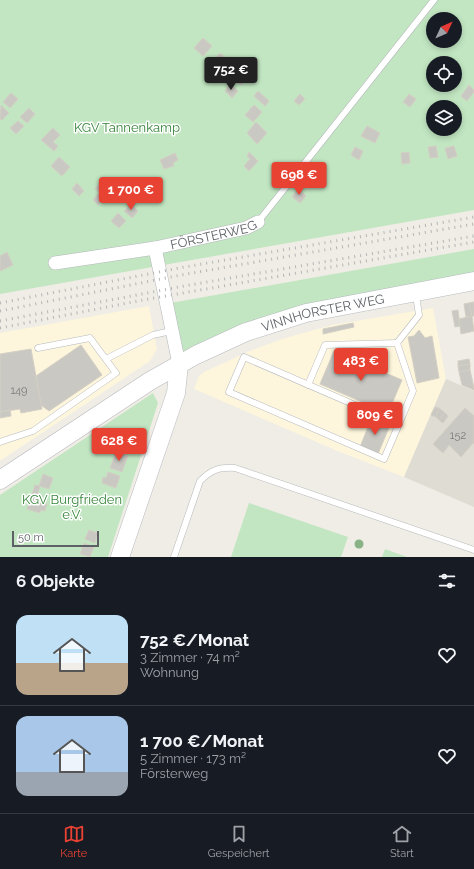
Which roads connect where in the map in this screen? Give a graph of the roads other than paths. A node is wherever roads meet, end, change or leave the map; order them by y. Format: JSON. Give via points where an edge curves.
{"nodes":[{"id":1,"x":434,"y":0,"type":"edge"},
{"id":2,"x":258,"y":222,"type":"joint"},
{"id":3,"x":155,"y":248,"type":"junction"},
{"id":4,"x":54,"y":263,"type":"dead end"},
{"id":5,"x":474,"y":281,"type":"edge"},
{"id":6,"x":415,"y":292,"type":"junction"},
{"id":7,"x":171,"y":331,"type":"junction"},
{"id":8,"x":397,"y":343,"type":"junction"},
{"id":9,"x":38,"y":348,"type":"dead end"},
{"id":10,"x":106,"y":359,"type":"junction"},
{"id":11,"x":179,"y":364,"type":"junction"},
{"id":12,"x":308,"y":385,"type":"junction"},
{"id":13,"x":399,"y":424,"type":"junction"},
{"id":14,"x":0,"y":442,"type":"edge"},
{"id":15,"x":0,"y":480,"type":"edge"},
{"id":16,"x":474,"y":550,"type":"edge"},
{"id":17,"x":120,"y":557,"type":"edge"},
{"id":18,"x":174,"y":557,"type":"edge"}],
"edges":[{"from":1,"to":2,"type":"lane","name":"FÖRSTERWEG","via":[[323,146]]},
{"from":2,"to":3,"type":"street","name":"FÖRSTERWEG","via":[[246,228]]},
{"from":3,"to":4,"type":"street","name":"FÖRSTERWEG"},
{"from":3,"to":7,"type":"street"},
{"from":5,"to":6,"type":"street","name":"VINNHORSTER WEG"},
{"from":6,"to":8,"type":"lane","via":[[419,315]]},
{"from":6,"to":11,"type":"street","name":"VINNHORSTER WEG","via":[[339,306],[272,323],[220,343]]},
{"from":7,"to":10,"type":"lane","via":[[153,335]]},
{"from":7,"to":11,"type":"street"},
{"from":8,"to":12,"type":"lane","via":[[325,345]]},
{"from":8,"to":13,"type":"lane","via":[[413,391]]},
{"from":9,"to":10,"type":"lane","via":[[90,338]]},
{"from":10,"to":14,"type":"lane","via":[[116,373],[33,431]]},
{"from":11,"to":15,"type":"street","name":"VINNHORSTER WEG"},
{"from":11,"to":17,"type":"street","via":[[176,393]]},
{"from":12,"to":13,"type":"lane"},
{"from":12,"to":13,"type":"lane","via":[[244,357],[229,392],[384,459]]},
{"from":16,"to":18,"type":"lane","via":[[235,468],[220,467],[200,481]]}]}
